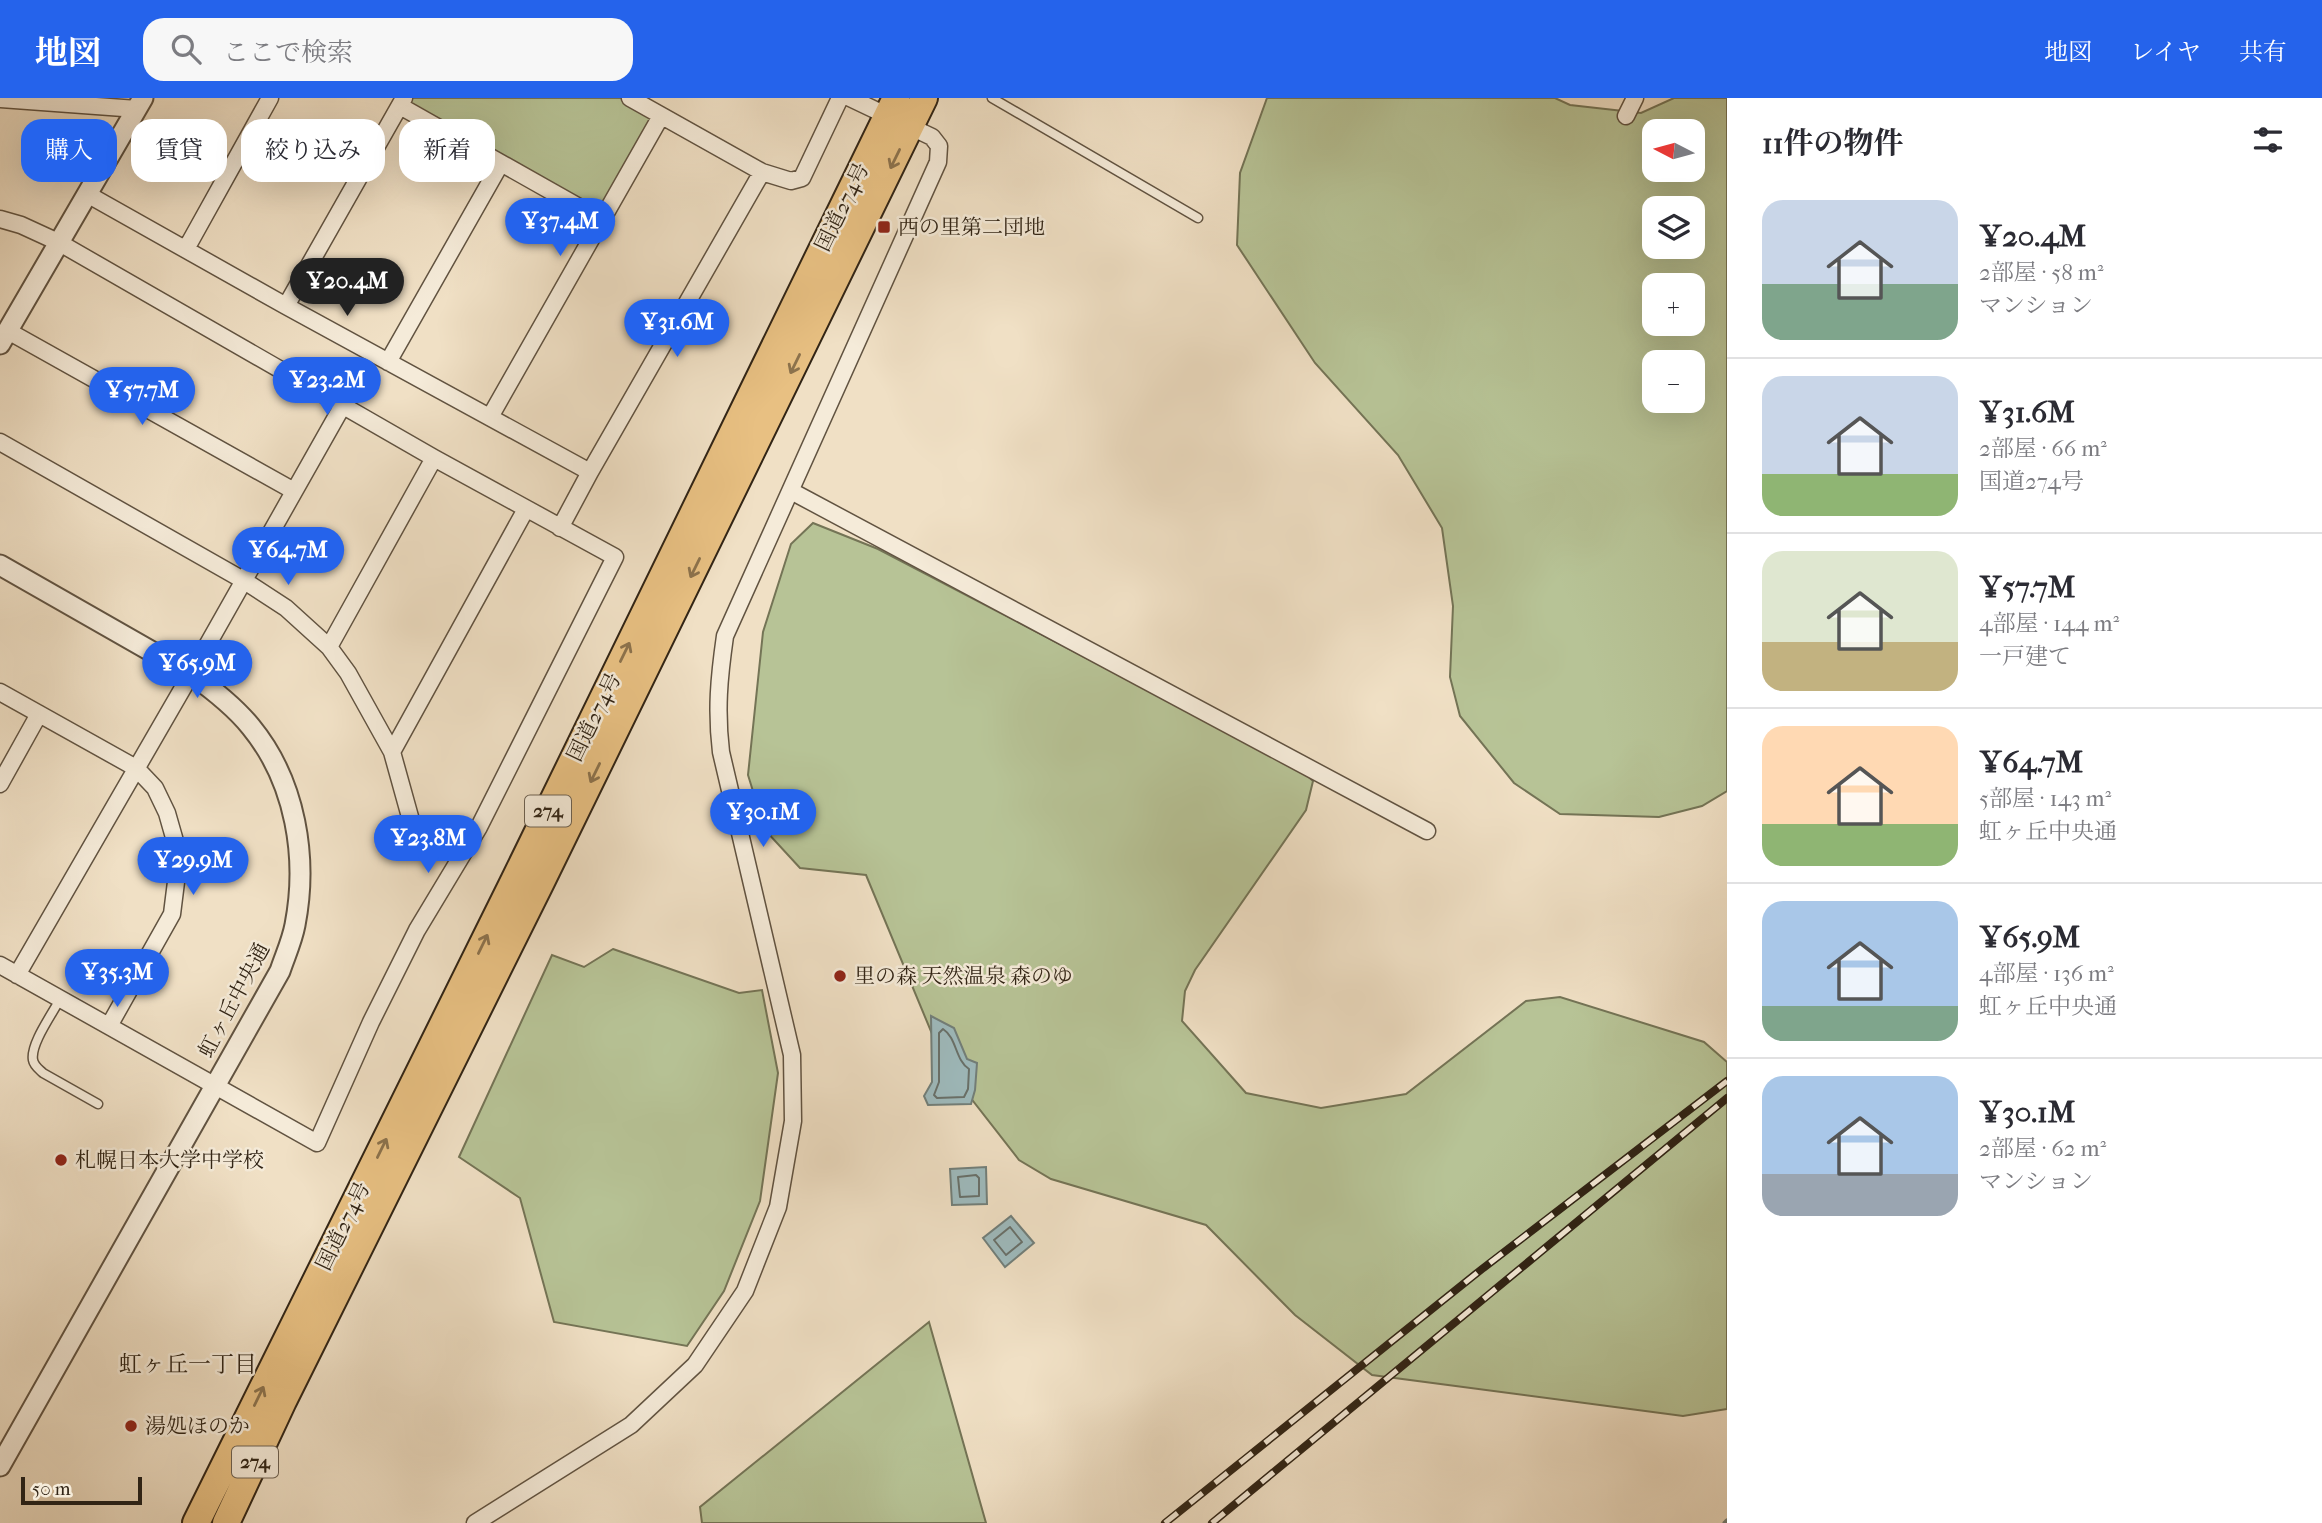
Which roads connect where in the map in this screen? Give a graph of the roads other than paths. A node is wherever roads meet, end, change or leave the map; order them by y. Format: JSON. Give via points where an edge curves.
{"nodes":[{"id":1,"x":270,"y":98,"type":"edge"},
{"id":2,"x":630,"y":98,"type":"edge"},
{"id":3,"x":840,"y":98,"type":"edge"},
{"id":4,"x":850,"y":98,"type":"edge"},
{"id":5,"x":924,"y":98,"type":"edge"},
{"id":6,"x":992,"y":98,"type":"edge"},
{"id":7,"x":1635,"y":98,"type":"edge"},
{"id":8,"x":0,"y":99,"type":"edge"},
{"id":9,"x":402,"y":102,"type":"edge"},
{"id":10,"x":140,"y":104,"type":"edge"},
{"id":11,"x":891,"y":107,"type":"edge"},
{"id":12,"x":661,"y":116,"type":"junction"},
{"id":13,"x":1626,"y":116,"type":"dead end"},
{"id":14,"x":910,"y":127,"type":"junction"},
{"id":15,"x":501,"y":163,"type":"junction"},
{"id":16,"x":762,"y":172,"type":"junction"},
{"id":17,"x":87,"y":194,"type":"junction"},
{"id":18,"x":1198,"y":218,"type":"dead end"},
{"id":19,"x":0,"y":219,"type":"edge"},
{"id":20,"x":602,"y":220,"type":"junction"},
{"id":21,"x":58,"y":242,"type":"junction"},
{"id":22,"x":186,"y":249,"type":"junction"},
{"id":23,"x":286,"y":306,"type":"junction"},
{"id":24,"x":4,"y":337,"type":"edge"},
{"id":25,"x":388,"y":362,"type":"junction"},
{"id":26,"x":343,"y":405,"type":"junction"},
{"id":27,"x":490,"y":417,"type":"junction"},
{"id":28,"x":0,"y":442,"type":"edge"},
{"id":29,"x":434,"y":458,"type":"junction"},
{"id":30,"x":590,"y":472,"type":"junction"},
{"id":31,"x":294,"y":491,"type":"junction"},
{"id":32,"x":790,"y":491,"type":"junction"},
{"id":33,"x":526,"y":509,"type":"junction"},
{"id":34,"x":560,"y":528,"type":"junction"},
{"id":35,"x":0,"y":565,"type":"edge"},
{"id":36,"x":243,"y":580,"type":"junction"},
{"id":37,"x":329,"y":647,"type":"junction"},
{"id":38,"x":191,"y":674,"type":"junction"},
{"id":39,"x":0,"y":692,"type":"edge"},
{"id":40,"x":39,"y":714,"type":"junction"},
{"id":41,"x":392,"y":752,"type":"junction"},
{"id":42,"x":136,"y":768,"type":"junction"},
{"id":43,"x":0,"y":784,"type":"edge"},
{"id":44,"x":1427,"y":831,"type":"dead end"},
{"id":45,"x":462,"y":854,"type":"junction"},
{"id":46,"x":0,"y":965,"type":"edge"},
{"id":47,"x":17,"y":975,"type":"junction"},
{"id":48,"x":60,"y":999,"type":"junction"},
{"id":49,"x":109,"y":1026,"type":"junction"},
{"id":50,"x":215,"y":1084,"type":"junction"},
{"id":51,"x":98,"y":1104,"type":"dead end"},
{"id":52,"x":0,"y":1466,"type":"edge"},
{"id":53,"x":197,"y":1523,"type":"edge"},
{"id":54,"x":226,"y":1523,"type":"edge"},
{"id":55,"x":475,"y":1523,"type":"edge"}],
"edges":[{"from":1,"to":22,"type":"street"},
{"from":2,"to":12,"type":"street"},
{"from":3,"to":16,"type":"street","via":[[802,178],[791,181]]},
{"from":4,"to":11,"type":"street"},
{"from":5,"to":14,"type":"highway","name":"国道274号","number":"274"},
{"from":6,"to":18,"type":"lane"},
{"from":7,"to":13,"type":"street"},
{"from":8,"to":10,"type":"street"},
{"from":9,"to":15,"type":"street"},
{"from":9,"to":23,"type":"street"},
{"from":10,"to":17,"type":"street"},
{"from":11,"to":14,"type":"street"},
{"from":53,"to":11,"type":"highway","name":"国道274号","number":"274","one_way":true},
{"from":12,"to":16,"type":"street"},
{"from":12,"to":20,"type":"street"},
{"from":14,"to":32,"type":"street","via":[[932,136],[940,146],[938,162]]},
{"from":14,"to":54,"type":"highway","name":"国道274号","number":"274","one_way":true},
{"from":15,"to":20,"type":"street"},
{"from":15,"to":25,"type":"street"},
{"from":16,"to":30,"type":"street"},
{"from":17,"to":21,"type":"street"},
{"from":17,"to":22,"type":"street"},
{"from":19,"to":21,"type":"street"},
{"from":20,"to":27,"type":"street"},
{"from":21,"to":24,"type":"street"},
{"from":21,"to":26,"type":"street"},
{"from":22,"to":23,"type":"street"},
{"from":23,"to":25,"type":"street"},
{"from":24,"to":31,"type":"street"},
{"from":25,"to":27,"type":"street"},
{"from":26,"to":29,"type":"street"},
{"from":26,"to":31,"type":"street"},
{"from":27,"to":30,"type":"street"},
{"from":28,"to":36,"type":"street"},
{"from":29,"to":33,"type":"street"},
{"from":29,"to":37,"type":"street"},
{"from":30,"to":34,"type":"street"},
{"from":31,"to":36,"type":"street"},
{"from":32,"to":44,"type":"street"},
{"from":32,"to":55,"type":"street","via":[[725,636],[717,721],[792,1055],[793,1121],[778,1207],[745,1291],[695,1365],[631,1425]]},
{"from":33,"to":34,"type":"street"},
{"from":33,"to":41,"type":"street"},
{"from":34,"to":45,"type":"street","via":[[615,557]]},
{"from":35,"to":38,"type":"street","name":"虹ヶ丘中央通"},
{"from":36,"to":37,"type":"street","via":[[286,608]]},
{"from":36,"to":38,"type":"street"},
{"from":37,"to":41,"type":"street"},
{"from":38,"to":42,"type":"street"},
{"from":38,"to":50,"type":"street","name":"虹ヶ丘中央通","via":[[251,727],[286,793],[299,841],[295,927],[280,971]]},
{"from":39,"to":40,"type":"street"},
{"from":40,"to":42,"type":"street"},
{"from":40,"to":43,"type":"street"},
{"from":41,"to":45,"type":"street","via":[[412,824]]},
{"from":42,"to":47,"type":"street"},
{"from":42,"to":49,"type":"street","via":[[155,788],[167,813],[177,848],[176,883],[172,914]]},
{"from":45,"to":50,"type":"street","via":[[416,930],[317,1143]]},
{"from":46,"to":47,"type":"street"},
{"from":47,"to":48,"type":"street"},
{"from":48,"to":49,"type":"street"},
{"from":48,"to":51,"type":"lane","via":[[35,1045],[36,1067]]},
{"from":49,"to":50,"type":"street"},
{"from":50,"to":52,"type":"street","name":"虹ヶ丘中央通"}]}
